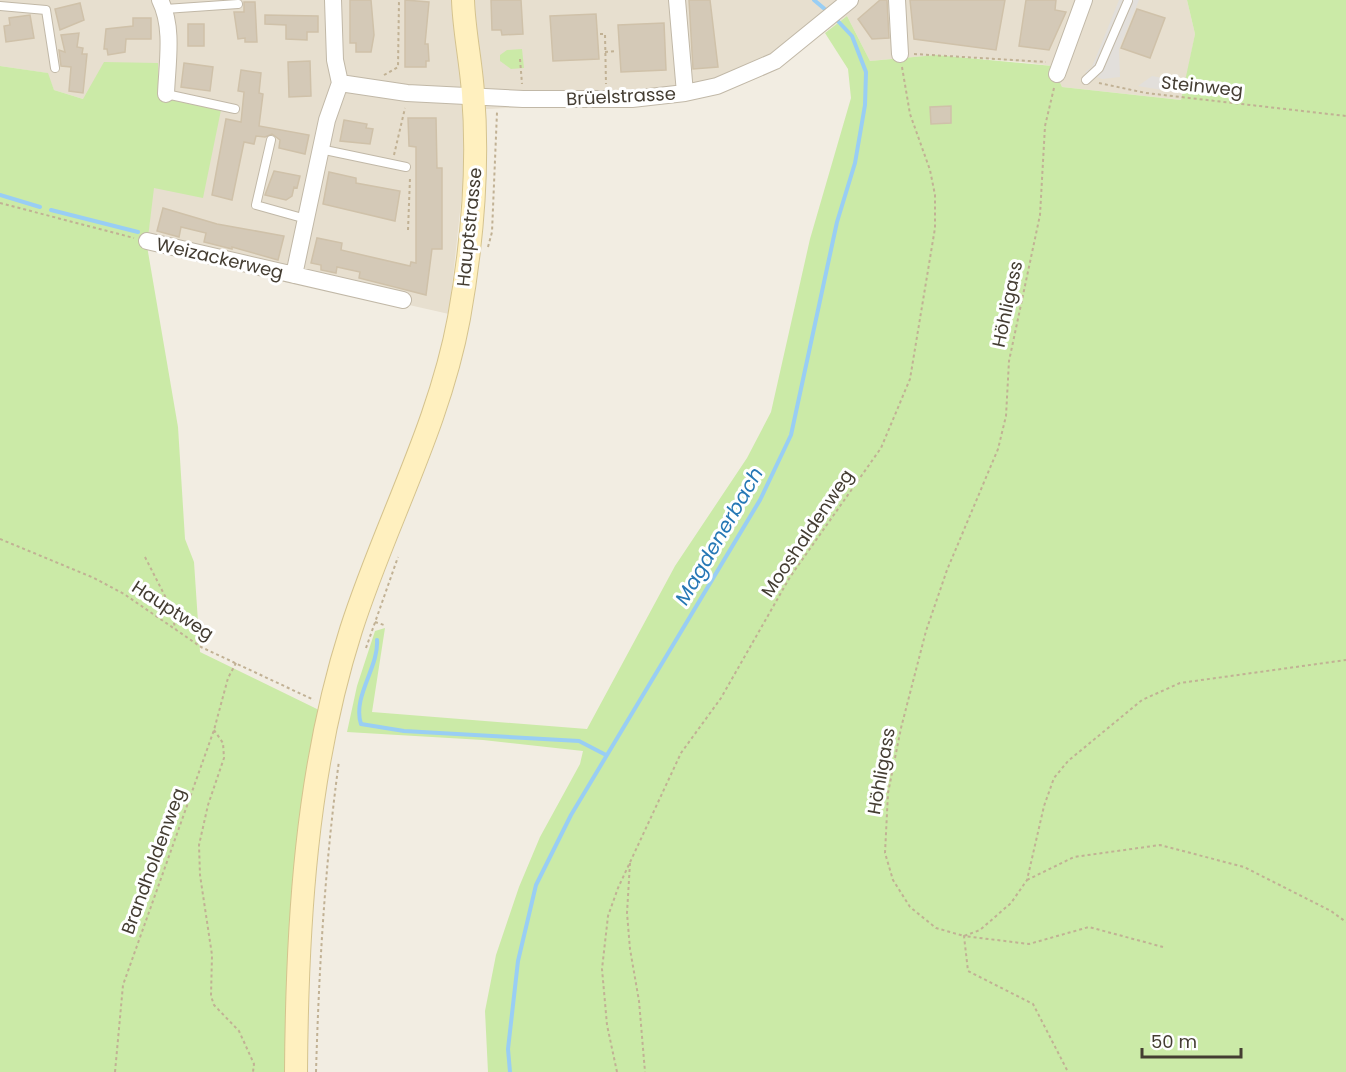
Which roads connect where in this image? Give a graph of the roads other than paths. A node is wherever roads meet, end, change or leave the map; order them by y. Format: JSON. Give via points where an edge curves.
{"nodes":[{"id":1,"x":333,"y":0,"type":"edge"},
{"id":2,"x":463,"y":0,"type":"edge"},
{"id":3,"x":676,"y":0,"type":"edge"},
{"id":4,"x":850,"y":0,"type":"edge"},
{"id":5,"x":897,"y":0,"type":"edge"},
{"id":6,"x":1084,"y":0,"type":"edge"},
{"id":7,"x":1128,"y":1,"type":"edge"},
{"id":8,"x":238,"y":4,"type":"dead end"},
{"id":9,"x":162,"y":5,"type":"edge"},
{"id":10,"x":0,"y":6,"type":"edge"},
{"id":11,"x":900,"y":54,"type":"road end"},
{"id":12,"x":55,"y":68,"type":"dead end"},
{"id":13,"x":1059,"y":69,"type":"road end"},
{"id":14,"x":1086,"y":80,"type":"road end"},
{"id":15,"x":340,"y":83,"type":"junction"},
{"id":16,"x":685,"y":93,"type":"junction"},
{"id":17,"x":166,"y":94,"type":"joint"},
{"id":18,"x":474,"y":94,"type":"junction"},
{"id":19,"x":235,"y":109,"type":"dead end"},
{"id":20,"x":271,"y":140,"type":"dead end"},
{"id":21,"x":321,"y":149,"type":"junction"},
{"id":22,"x":406,"y":166,"type":"road end"},
{"id":23,"x":306,"y":219,"type":"junction"},
{"id":24,"x":147,"y":241,"type":"road end"},
{"id":25,"x":294,"y":275,"type":"junction"},
{"id":26,"x":403,"y":300,"type":"dead end"},
{"id":27,"x":296,"y":1072,"type":"edge"}],
"edges":[{"from":1,"to":15,"type":"street","via":[[335,60]]},
{"from":2,"to":18,"type":"main road","name":"Hauptstrasse"},
{"from":3,"to":16,"type":"street"},
{"from":4,"to":16,"type":"street","name":"Brüelstrasse","via":[[774,60],[717,86]]},
{"from":5,"to":11,"type":"street"},
{"from":6,"to":13,"type":"street"},
{"from":7,"to":14,"type":"lane","via":[[1099,68]]},
{"from":8,"to":9,"type":"lane"},
{"from":9,"to":17,"type":"street","via":[[168,37]]},
{"from":10,"to":12,"type":"lane","via":[[46,10]]},
{"from":15,"to":18,"type":"street","via":[[408,93]]},
{"from":15,"to":21,"type":"street","name":"Weizackerweg"},
{"from":16,"to":18,"type":"street","name":"Brüelstrasse","via":[[632,99],[523,99]]},
{"from":17,"to":19,"type":"lane"},
{"from":18,"to":27,"type":"main road","name":"Hauptstrasse","via":[[473,208],[459,320],[420,449],[355,617],[330,707],[307,869]]},
{"from":20,"to":23,"type":"lane","via":[[256,206]]},
{"from":21,"to":22,"type":"lane"},
{"from":21,"to":23,"type":"street","name":"Weizackerweg"},
{"from":23,"to":25,"type":"street","name":"Weizackerweg"},
{"from":24,"to":25,"type":"street","name":"Weizackerweg"},
{"from":25,"to":26,"type":"street","name":"Weizackerweg"}]}
